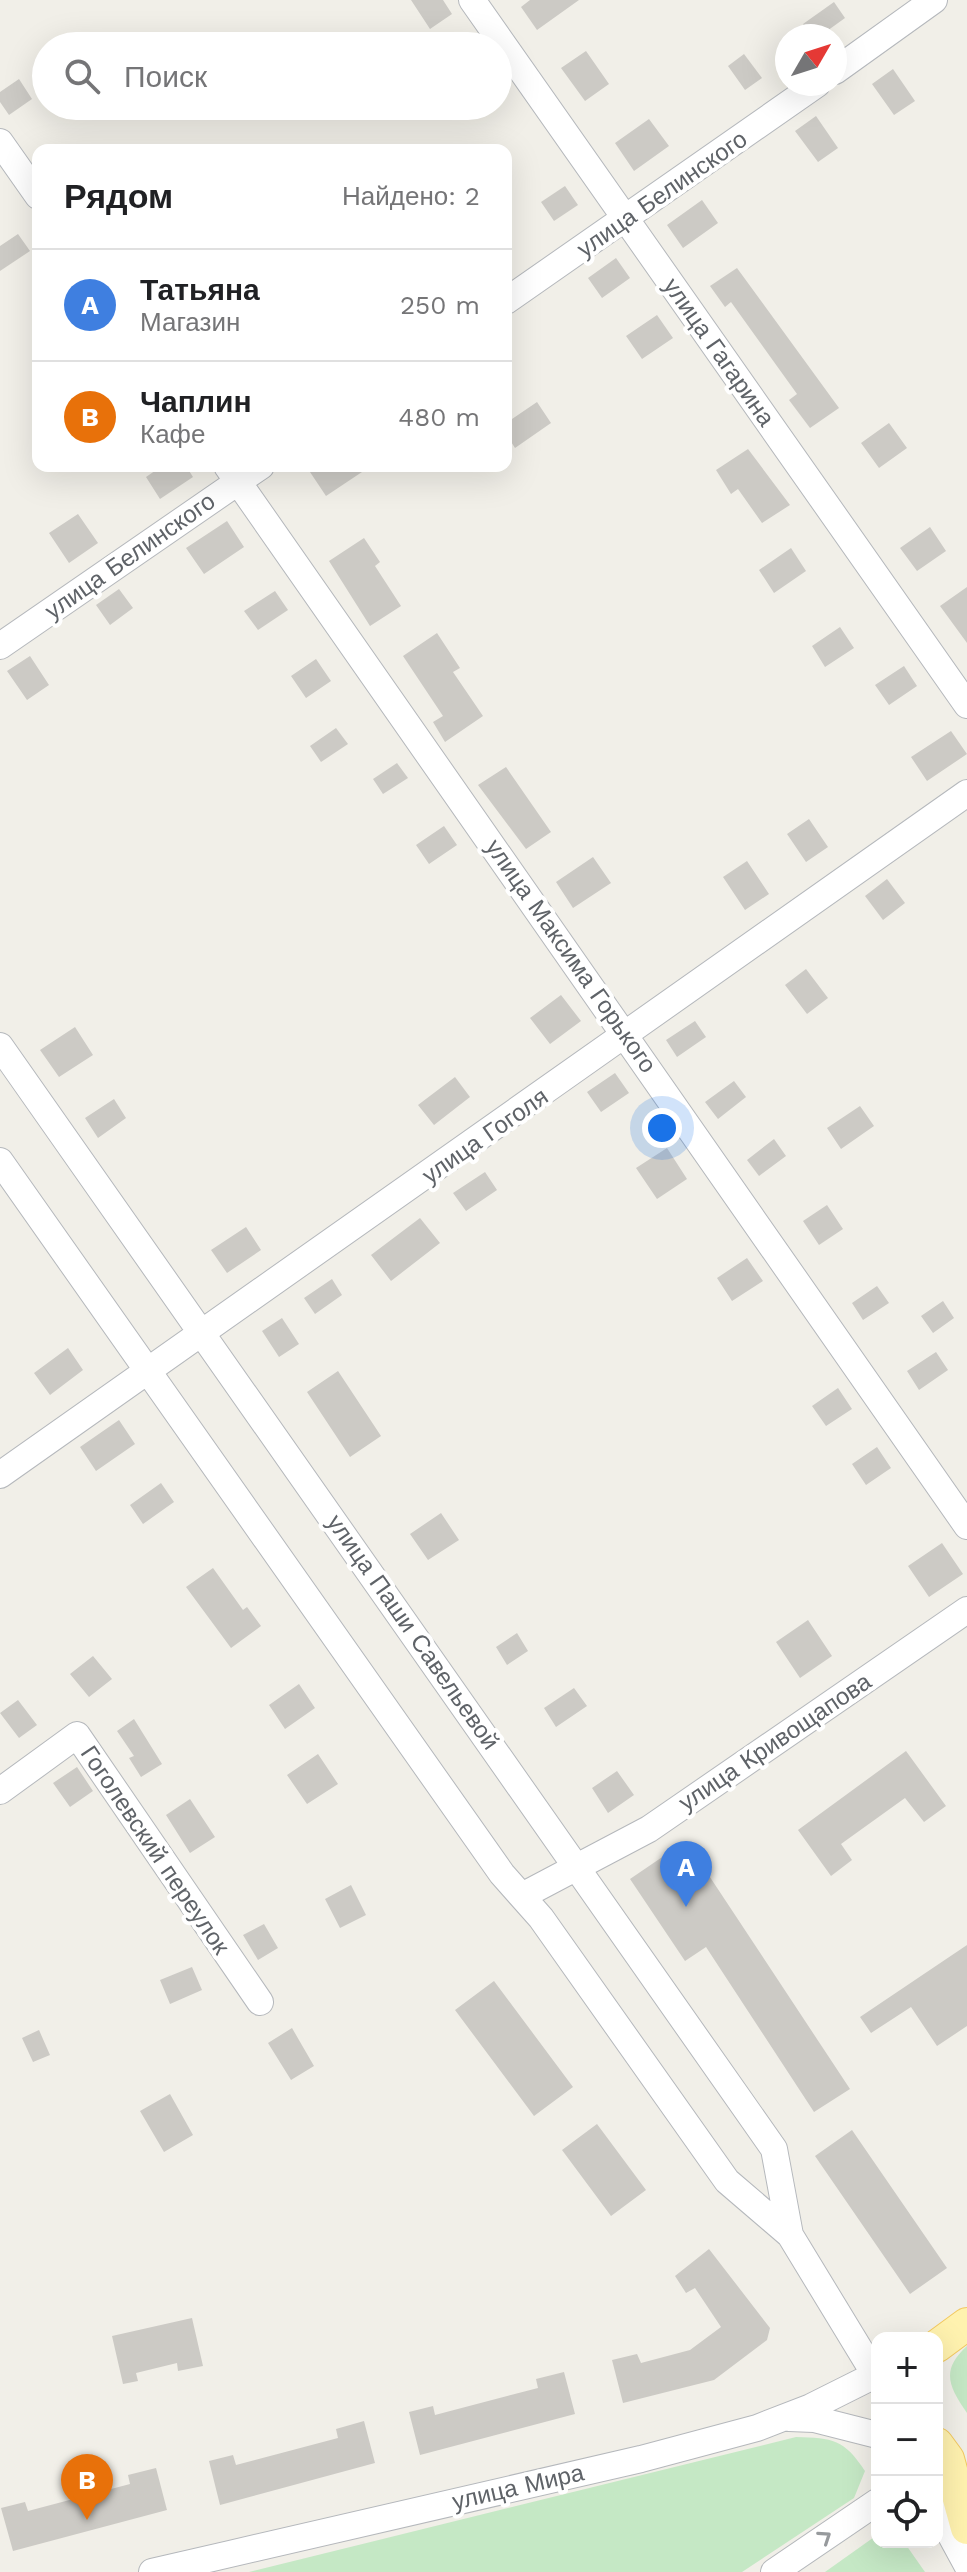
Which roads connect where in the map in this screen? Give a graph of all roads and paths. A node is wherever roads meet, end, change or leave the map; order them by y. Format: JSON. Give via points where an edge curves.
{"nodes":[{"id":1,"x":472,"y":0,"type":"edge"},
{"id":2,"x":934,"y":0,"type":"edge"},
{"id":3,"x":494,"y":32,"type":"edge"},
{"id":4,"x":512,"y":57,"type":"edge"},
{"id":5,"x":847,"y":62,"type":"edge"},
{"id":6,"x":800,"y":96,"type":"edge"},
{"id":7,"x":0,"y":142,"type":"edge"},
{"id":8,"x":32,"y":187,"type":"edge"},
{"id":9,"x":626,"y":220,"type":"junction"},
{"id":10,"x":512,"y":297,"type":"edge"},
{"id":11,"x":233,"y":474,"type":"edge"},
{"id":12,"x":0,"y":646,"type":"edge"},
{"id":13,"x":967,"y":705,"type":"edge"},
{"id":14,"x":967,"y":793,"type":"edge"},
{"id":15,"x":627,"y":1036,"type":"junction"},
{"id":16,"x":0,"y":1046,"type":"edge"},
{"id":17,"x":0,"y":1161,"type":"edge"},
{"id":18,"x":203,"y":1334,"type":"junction"},
{"id":19,"x":148,"y":1373,"type":"junction"},
{"id":20,"x":1,"y":1472,"type":"edge"},
{"id":21,"x":967,"y":1526,"type":"edge"},
{"id":22,"x":967,"y":1610,"type":"edge"},
{"id":23,"x":0,"y":1791,"type":"edge"},
{"id":24,"x":577,"y":1865,"type":"junction"},
{"id":25,"x":522,"y":1896,"type":"junction"},
{"id":26,"x":260,"y":2002,"type":"dead end"},
{"id":27,"x":790,"y":2235,"type":"junction"},
{"id":28,"x":967,"y":2324,"type":"edge"},
{"id":29,"x":849,"y":2332,"type":"junction"},
{"id":30,"x":871,"y":2339,"type":"edge"},
{"id":31,"x":943,"y":2339,"type":"edge"},
{"id":32,"x":871,"y":2367,"type":"edge"},
{"id":33,"x":871,"y":2379,"type":"edge"},
{"id":34,"x":785,"y":2418,"type":"junction"},
{"id":35,"x":871,"y":2433,"type":"edge"},
{"id":36,"x":945,"y":2458,"type":"edge"},
{"id":37,"x":871,"y":2506,"type":"edge"},
{"id":38,"x":943,"y":2521,"type":"edge"},
{"id":39,"x":967,"y":2528,"type":"edge"},
{"id":40,"x":967,"y":2565,"type":"edge"},
{"id":41,"x":152,"y":2572,"type":"edge"},
{"id":42,"x":774,"y":2572,"type":"edge"}],
"edges":[{"from":1,"to":3,"type":"street","name":"улица Гагарина"},
{"from":2,"to":5,"type":"street"},
{"from":4,"to":9,"type":"street","name":"улица Гагарина"},
{"from":6,"to":9,"type":"street","name":"улица Белинского"},
{"from":7,"to":8,"type":"street"},
{"from":9,"to":10,"type":"street","name":"улица Белинского"},
{"from":9,"to":13,"type":"street","name":"улица Гагарина"},
{"from":11,"to":12,"type":"street","name":"улица Белинского"},
{"from":11,"to":15,"type":"street","name":"улица Максима Горького"},
{"from":14,"to":15,"type":"street","name":"улица Гоголя"},
{"from":15,"to":18,"type":"street","name":"улица Гоголя"},
{"from":15,"to":21,"type":"street","name":"улица Максима Горького"},
{"from":16,"to":18,"type":"street","name":"улица Паши Савельевой"},
{"from":17,"to":19,"type":"street","name":"улица Паши Савельевой"},
{"from":18,"to":19,"type":"street","name":"улица Гоголя"},
{"from":18,"to":24,"type":"street","name":"улица Паши Савельевой"},
{"from":19,"to":20,"type":"street","name":"улица Гоголя"},
{"from":19,"to":25,"type":"street","name":"улица Паши Савельевой"},
{"from":22,"to":24,"type":"street","name":"улица Кривощапова","via":[[649,1829]]},
{"from":23,"to":26,"type":"street","name":"Гоголевский переулок","via":[[77,1735]]},
{"from":24,"to":25,"type":"street","name":"улица Кривощапова"},
{"from":24,"to":27,"type":"street","name":"улица Паши Савельевой","via":[[774,2149]]},
{"from":25,"to":27,"type":"street","name":"улица Паши Савельевой","via":[[727,2181]]},
{"from":27,"to":29,"type":"street","name":"улица Паши Савельевой"},
{"from":28,"to":31,"type":"main road"},
{"from":29,"to":30,"type":"street"},
{"from":29,"to":32,"type":"street","name":"улица Паши Савельевой"},
{"from":33,"to":34,"type":"street","name":"улица Мира"},
{"from":34,"to":35,"type":"street","via":[[814,2419]]},
{"from":34,"to":41,"type":"street","name":"улица Мира","via":[[641,2459]]},
{"from":36,"to":39,"type":"main road"},
{"from":42,"to":37,"type":"street","one_way":true},
{"from":38,"to":40,"type":"street"}]}
